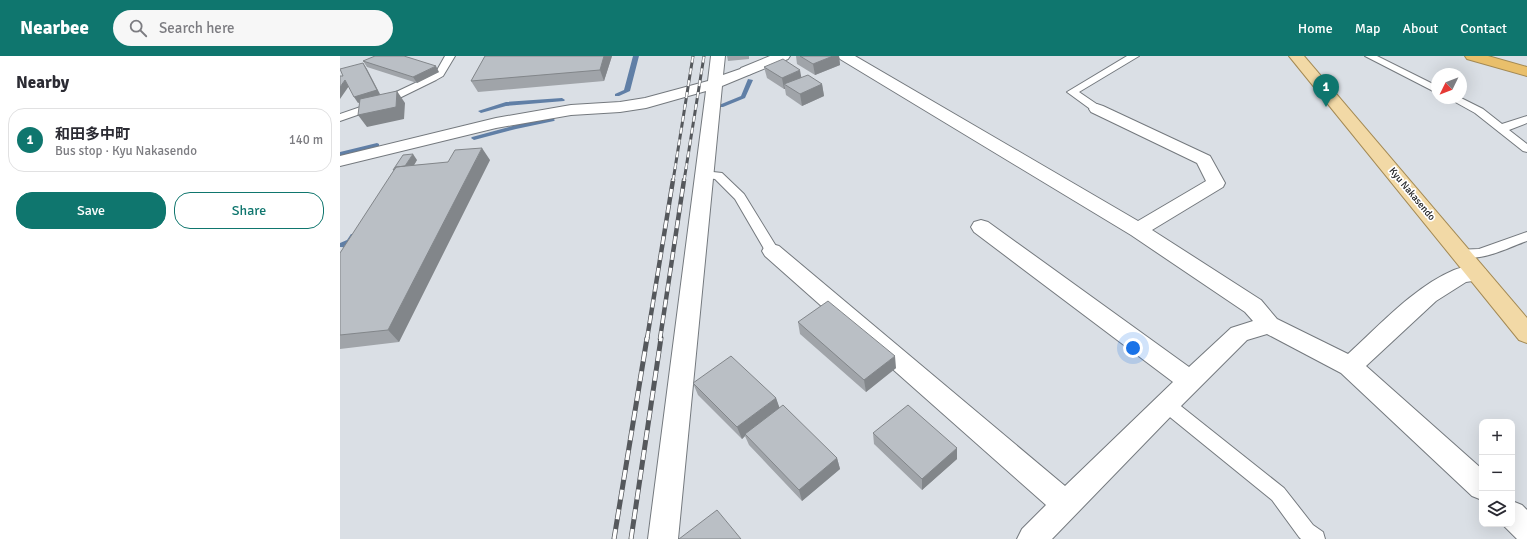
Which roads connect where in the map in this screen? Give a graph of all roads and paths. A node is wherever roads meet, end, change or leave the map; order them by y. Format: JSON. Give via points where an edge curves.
{"nodes":[{"id":1,"x":450,"y":56,"type":"edge"},
{"id":2,"x":718,"y":56,"type":"edge"},
{"id":3,"x":783,"y":56,"type":"edge"},
{"id":4,"x":845,"y":56,"type":"edge"},
{"id":5,"x":1134,"y":56,"type":"edge"},
{"id":6,"x":1296,"y":56,"type":"edge"},
{"id":7,"x":1370,"y":56,"type":"edge"},
{"id":8,"x":1472,"y":56,"type":"edge"},
{"id":9,"x":1527,"y":72,"type":"edge"},
{"id":10,"x":716,"y":83,"type":"junction"},
{"id":11,"x":1431,"y":87,"type":"edge"},
{"id":12,"x":1465,"y":104,"type":"edge"},
{"id":13,"x":1097,"y":108,"type":"joint"},
{"id":14,"x":340,"y":118,"type":"edge"},
{"id":15,"x":1527,"y":119,"type":"edge"},
{"id":16,"x":1499,"y":128,"type":"junction"},
{"id":17,"x":1527,"y":149,"type":"edge"},
{"id":18,"x":340,"y":161,"type":"edge"},
{"id":19,"x":704,"y":175,"type":"junction"},
{"id":20,"x":981,"y":227,"type":"dead end"},
{"id":21,"x":1138,"y":230,"type":"junction"},
{"id":22,"x":1527,"y":236,"type":"edge"},
{"id":23,"x":772,"y":250,"type":"joint"},
{"id":24,"x":1461,"y":253,"type":"junction"},
{"id":25,"x":1477,"y":274,"type":"junction"},
{"id":26,"x":1269,"y":325,"type":"junction"},
{"id":27,"x":1527,"y":334,"type":"edge"},
{"id":28,"x":1350,"y":366,"type":"junction"},
{"id":29,"x":1190,"y":381,"type":"junction"},
{"id":30,"x":1166,"y":404,"type":"junction"},
{"id":31,"x":1479,"y":484,"type":"edge"},
{"id":32,"x":1066,"y":505,"type":"junction"},
{"id":33,"x":1515,"y":518,"type":"edge"},
{"id":34,"x":1527,"y":529,"type":"edge"},
{"id":35,"x":663,"y":539,"type":"edge"},
{"id":36,"x":1032,"y":539,"type":"edge"},
{"id":37,"x":1316,"y":539,"type":"edge"}],
"edges":[{"from":1,"to":14,"type":"lane","via":[[440,74],[424,84]]},
{"from":2,"to":10,"type":"street"},
{"from":3,"to":10,"type":"street"},
{"from":4,"to":21,"type":"street"},
{"from":5,"to":13,"type":"lane","via":[[1072,92]]},
{"from":6,"to":24,"type":"main road","name":"Kyu Nakasendo"},
{"from":7,"to":11,"type":"lane"},
{"from":8,"to":9,"type":"highway"},
{"from":10,"to":18,"type":"street","via":[[646,103],[572,110],[496,123]]},
{"from":10,"to":19,"type":"street"},
{"from":12,"to":16,"type":"lane","via":[[1479,111]]},
{"from":13,"to":21,"type":"street","via":[[1204,160],[1216,183]]},
{"from":15,"to":16,"type":"lane"},
{"from":16,"to":17,"type":"lane"},
{"from":19,"to":23,"type":"lane","via":[[718,176],[740,197]]},
{"from":19,"to":35,"type":"street"},
{"from":20,"to":29,"type":"street"},
{"from":21,"to":26,"type":"street","via":[[1253,306]]},
{"from":22,"to":24,"type":"lane","via":[[1480,253]]},
{"from":23,"to":32,"type":"street"},
{"from":24,"to":25,"type":"main road","name":"Kyu Nakasendo"},
{"from":25,"to":27,"type":"main road","name":"Kyu Nakasendo"},
{"from":25,"to":28,"type":"street","via":[[1462,275],[1428,295]]},
{"from":26,"to":28,"type":"street"},
{"from":26,"to":29,"type":"street","via":[[1239,334]]},
{"from":28,"to":31,"type":"street"},
{"from":29,"to":30,"type":"street"},
{"from":30,"to":32,"type":"street"},
{"from":30,"to":37,"type":"lane","via":[[1278,494],[1306,531]]},
{"from":32,"to":36,"type":"street"},
{"from":33,"to":34,"type":"street"}]}
